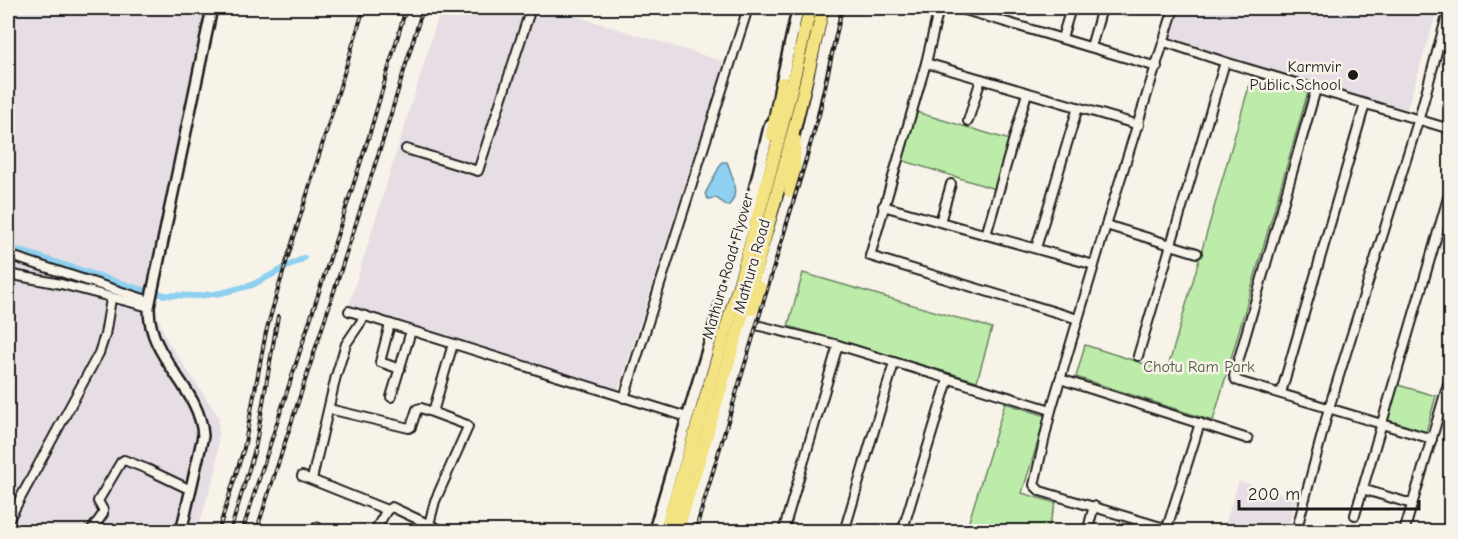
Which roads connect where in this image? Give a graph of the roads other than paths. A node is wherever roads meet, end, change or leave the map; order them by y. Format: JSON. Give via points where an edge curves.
{"nodes":[{"id":1,"x":212,"y":8,"type":"edge"},
{"id":2,"x":531,"y":8,"type":"edge"},
{"id":3,"x":748,"y":8,"type":"edge"},
{"id":4,"x":798,"y":8,"type":"edge"},
{"id":5,"x":810,"y":8,"type":"edge"},
{"id":6,"x":823,"y":8,"type":"edge"},
{"id":7,"x":835,"y":8,"type":"edge"},
{"id":8,"x":939,"y":8,"type":"edge"},
{"id":9,"x":958,"y":8,"type":"edge"},
{"id":10,"x":1071,"y":8,"type":"edge"},
{"id":11,"x":1102,"y":8,"type":"edge"},
{"id":12,"x":1174,"y":8,"type":"edge"},
{"id":13,"x":1449,"y":8,"type":"edge"},
{"id":14,"x":987,"y":12,"type":"edge"},
{"id":15,"x":1062,"y":38,"type":"junction"},
{"id":16,"x":1165,"y":42,"type":"junction"},
{"id":17,"x":1091,"y":47,"type":"junction"},
{"id":18,"x":1225,"y":62,"type":"junction"},
{"id":19,"x":926,"y":63,"type":"junction"},
{"id":20,"x":1157,"y":67,"type":"junction"},
{"id":21,"x":981,"y":79,"type":"junction"},
{"id":22,"x":783,"y":83,"type":"junction"},
{"id":23,"x":1317,"y":89,"type":"junction"},
{"id":24,"x":1027,"y":93,"type":"junction"},
{"id":25,"x":1365,"y":104,"type":"junction"},
{"id":26,"x":1078,"y":107,"type":"junction"},
{"id":27,"x":796,"y":118,"type":"junction"},
{"id":28,"x":1419,"y":118,"type":"junction"},
{"id":29,"x":968,"y":121,"type":"dead end"},
{"id":30,"x":1139,"y":125,"type":"junction"},
{"id":31,"x":1450,"y":129,"type":"edge"},
{"id":32,"x":406,"y":149,"type":"dead end"},
{"id":33,"x":951,"y":184,"type":"dead end"},
{"id":34,"x":766,"y":187,"type":"junction"},
{"id":35,"x":790,"y":191,"type":"junction"},
{"id":36,"x":1450,"y":191,"type":"edge"},
{"id":37,"x":883,"y":206,"type":"junction"},
{"id":38,"x":940,"y":222,"type":"junction"},
{"id":39,"x":1106,"y":225,"type":"junction"},
{"id":40,"x":986,"y":235,"type":"junction"},
{"id":41,"x":1171,"y":245,"type":"junction"},
{"id":42,"x":1036,"y":248,"type":"junction"},
{"id":43,"x":1197,"y":254,"type":"dead end"},
{"id":44,"x":8,"y":255,"type":"edge"},
{"id":45,"x":1094,"y":265,"type":"junction"},
{"id":46,"x":8,"y":274,"type":"edge"},
{"id":47,"x":760,"y":288,"type":"junction"},
{"id":48,"x":111,"y":298,"type":"junction"},
{"id":49,"x":150,"y":302,"type":"junction"},
{"id":50,"x":349,"y":311,"type":"dead end"},
{"id":51,"x":365,"y":316,"type":"junction"},
{"id":52,"x":1078,"y":319,"type":"junction"},
{"id":53,"x":390,"y":324,"type":"junction"},
{"id":54,"x":752,"y":324,"type":"junction"},
{"id":55,"x":411,"y":331,"type":"junction"},
{"id":56,"x":453,"y":344,"type":"junction"},
{"id":57,"x":838,"y":345,"type":"junction"},
{"id":58,"x":1138,"y":356,"type":"dead end"},
{"id":59,"x":730,"y":357,"type":"junction"},
{"id":60,"x":894,"y":363,"type":"junction"},
{"id":61,"x":400,"y":369,"type":"junction"},
{"id":62,"x":1450,"y":378,"type":"edge"},
{"id":63,"x":1060,"y":379,"type":"junction"},
{"id":64,"x":948,"y":380,"type":"junction"},
{"id":65,"x":1449,"y":390,"type":"edge"},
{"id":66,"x":1281,"y":393,"type":"junction"},
{"id":67,"x":390,"y":397,"type":"dead end"},
{"id":68,"x":624,"y":398,"type":"junction"},
{"id":69,"x":1329,"y":408,"type":"junction"},
{"id":70,"x":329,"y":409,"type":"junction"},
{"id":71,"x":1051,"y":410,"type":"junction"},
{"id":72,"x":432,"y":412,"type":"junction"},
{"id":73,"x":687,"y":417,"type":"junction"},
{"id":74,"x":1200,"y":423,"type":"junction"},
{"id":75,"x":1382,"y":424,"type":"junction"},
{"id":76,"x":1248,"y":439,"type":"dead end"},
{"id":77,"x":1432,"y":439,"type":"junction"},
{"id":78,"x":302,"y":476,"type":"dead end"},
{"id":79,"x":312,"y":479,"type":"junction"},
{"id":80,"x":1362,"y":489,"type":"junction"},
{"id":81,"x":191,"y":490,"type":"junction"},
{"id":82,"x":1412,"y":504,"type":"junction"},
{"id":83,"x":1094,"y":506,"type":"junction"},
{"id":84,"x":387,"y":510,"type":"junction"},
{"id":85,"x":1355,"y":515,"type":"dead end"},
{"id":86,"x":8,"y":521,"type":"edge"},
{"id":87,"x":428,"y":528,"type":"edge"},
{"id":88,"x":1162,"y":529,"type":"edge"},
{"id":89,"x":90,"y":531,"type":"edge"},
{"id":90,"x":181,"y":531,"type":"edge"},
{"id":91,"x":374,"y":531,"type":"edge"},
{"id":92,"x":445,"y":531,"type":"edge"},
{"id":93,"x":654,"y":531,"type":"edge"},
{"id":94,"x":665,"y":531,"type":"edge"},
{"id":95,"x":677,"y":531,"type":"edge"},
{"id":96,"x":688,"y":531,"type":"edge"},
{"id":97,"x":783,"y":531,"type":"edge"},
{"id":98,"x":843,"y":531,"type":"edge"},
{"id":99,"x":902,"y":531,"type":"edge"},
{"id":100,"x":1087,"y":531,"type":"edge"},
{"id":101,"x":1178,"y":531,"type":"edge"},
{"id":102,"x":1296,"y":531,"type":"edge"},
{"id":103,"x":1404,"y":531,"type":"edge"}],
"edges":[{"from":1,"to":49,"type":"street"},
{"from":2,"to":32,"type":"street","via":[[478,171]]},
{"from":3,"to":68,"type":"street"},
{"from":4,"to":22,"type":"main road","name":"Mathura Road"},
{"from":5,"to":34,"type":"highway","name":"Mathura Road Flyover"},
{"from":6,"to":27,"type":"highway"},
{"from":7,"to":35,"type":"main road","name":"Mathura Road"},
{"from":8,"to":19,"type":"street"},
{"from":9,"to":14,"type":"street"},
{"from":10,"to":15,"type":"street"},
{"from":11,"to":17,"type":"street"},
{"from":12,"to":16,"type":"street"},
{"from":13,"to":28,"type":"street"},
{"from":14,"to":15,"type":"street"},
{"from":15,"to":17,"type":"street"},
{"from":16,"to":18,"type":"street"},
{"from":16,"to":20,"type":"street"},
{"from":17,"to":20,"type":"street"},
{"from":18,"to":23,"type":"street"},
{"from":18,"to":41,"type":"street"},
{"from":19,"to":21,"type":"street"},
{"from":19,"to":37,"type":"street"},
{"from":20,"to":30,"type":"street"},
{"from":21,"to":24,"type":"street"},
{"from":21,"to":29,"type":"street"},
{"from":22,"to":34,"type":"highway"},
{"from":22,"to":73,"type":"main road","name":"Mathura Road"},
{"from":23,"to":25,"type":"street"},
{"from":23,"to":66,"type":"street","via":[[1234,376],[1241,382]]},
{"from":24,"to":26,"type":"street"},
{"from":24,"to":40,"type":"street"},
{"from":25,"to":28,"type":"street"},
{"from":25,"to":66,"type":"street"},
{"from":26,"to":30,"type":"street"},
{"from":26,"to":42,"type":"street"},
{"from":27,"to":35,"type":"highway"},
{"from":27,"to":59,"type":"highway","name":"Mathura Road"},
{"from":28,"to":31,"type":"street"},
{"from":28,"to":69,"type":"street"},
{"from":30,"to":39,"type":"street"},
{"from":33,"to":38,"type":"street"},
{"from":34,"to":94,"type":"highway","name":"Mathura Road Flyover"},
{"from":35,"to":47,"type":"main road","name":"Mathura Road"},
{"from":36,"to":75,"type":"street"},
{"from":37,"to":38,"type":"street"},
{"from":37,"to":52,"type":"street","via":[[870,253],[873,258]]},
{"from":38,"to":40,"type":"street"},
{"from":39,"to":41,"type":"street"},
{"from":39,"to":45,"type":"street"},
{"from":40,"to":42,"type":"street"},
{"from":41,"to":43,"type":"street"},
{"from":41,"to":58,"type":"street"},
{"from":42,"to":45,"type":"street"},
{"from":44,"to":49,"type":"street"},
{"from":45,"to":52,"type":"street"},
{"from":46,"to":48,"type":"street"},
{"from":47,"to":54,"type":"main road","name":"Mathura Road"},
{"from":47,"to":59,"type":"highway"},
{"from":48,"to":49,"type":"street"},
{"from":48,"to":86,"type":"street","via":[[99,353]]},
{"from":49,"to":81,"type":"street","via":[[148,320],[156,346],[197,407],[202,422],[203,436]]},
{"from":50,"to":51,"type":"street"},
{"from":51,"to":53,"type":"street"},
{"from":51,"to":70,"type":"street","via":[[346,344]]},
{"from":52,"to":63,"type":"street"},
{"from":53,"to":55,"type":"street"},
{"from":53,"to":61,"type":"street","via":[[380,362]]},
{"from":54,"to":57,"type":"street"},
{"from":54,"to":96,"type":"main road","name":"Mathura Road"},
{"from":55,"to":56,"type":"street"},
{"from":55,"to":61,"type":"street"},
{"from":56,"to":68,"type":"street"},
{"from":56,"to":72,"type":"street"},
{"from":57,"to":60,"type":"street"},
{"from":57,"to":97,"type":"street"},
{"from":59,"to":95,"type":"highway","name":"Mathura Road Flyover"},
{"from":60,"to":64,"type":"street"},
{"from":60,"to":98,"type":"street"},
{"from":61,"to":67,"type":"street"},
{"from":62,"to":65,"type":"street"},
{"from":63,"to":71,"type":"street"},
{"from":63,"to":74,"type":"street"},
{"from":64,"to":71,"type":"street"},
{"from":64,"to":99,"type":"street"},
{"from":65,"to":77,"type":"street"},
{"from":66,"to":69,"type":"street"},
{"from":68,"to":73,"type":"street"},
{"from":69,"to":75,"type":"street"},
{"from":69,"to":102,"type":"street"},
{"from":70,"to":72,"type":"street","via":[[408,428],[419,408]]},
{"from":70,"to":79,"type":"street"},
{"from":71,"to":83,"type":"street","via":[[1034,485],[1040,491]]},
{"from":72,"to":87,"type":"street","via":[[468,427],[435,501]]},
{"from":73,"to":93,"type":"main road","name":"Mathura Road"},
{"from":74,"to":76,"type":"street"},
{"from":74,"to":88,"type":"street"},
{"from":75,"to":77,"type":"street"},
{"from":75,"to":80,"type":"street"},
{"from":77,"to":82,"type":"street"},
{"from":78,"to":79,"type":"street"},
{"from":79,"to":84,"type":"street"},
{"from":80,"to":82,"type":"street"},
{"from":80,"to":85,"type":"street"},
{"from":81,"to":89,"type":"street","via":[[124,460],[98,501],[103,514]]},
{"from":81,"to":90,"type":"street"},
{"from":82,"to":103,"type":"street"},
{"from":83,"to":88,"type":"street"},
{"from":83,"to":100,"type":"street"},
{"from":84,"to":87,"type":"street","via":[[392,507]]},
{"from":84,"to":91,"type":"street"},
{"from":87,"to":92,"type":"street"},
{"from":88,"to":101,"type":"street"}]}
